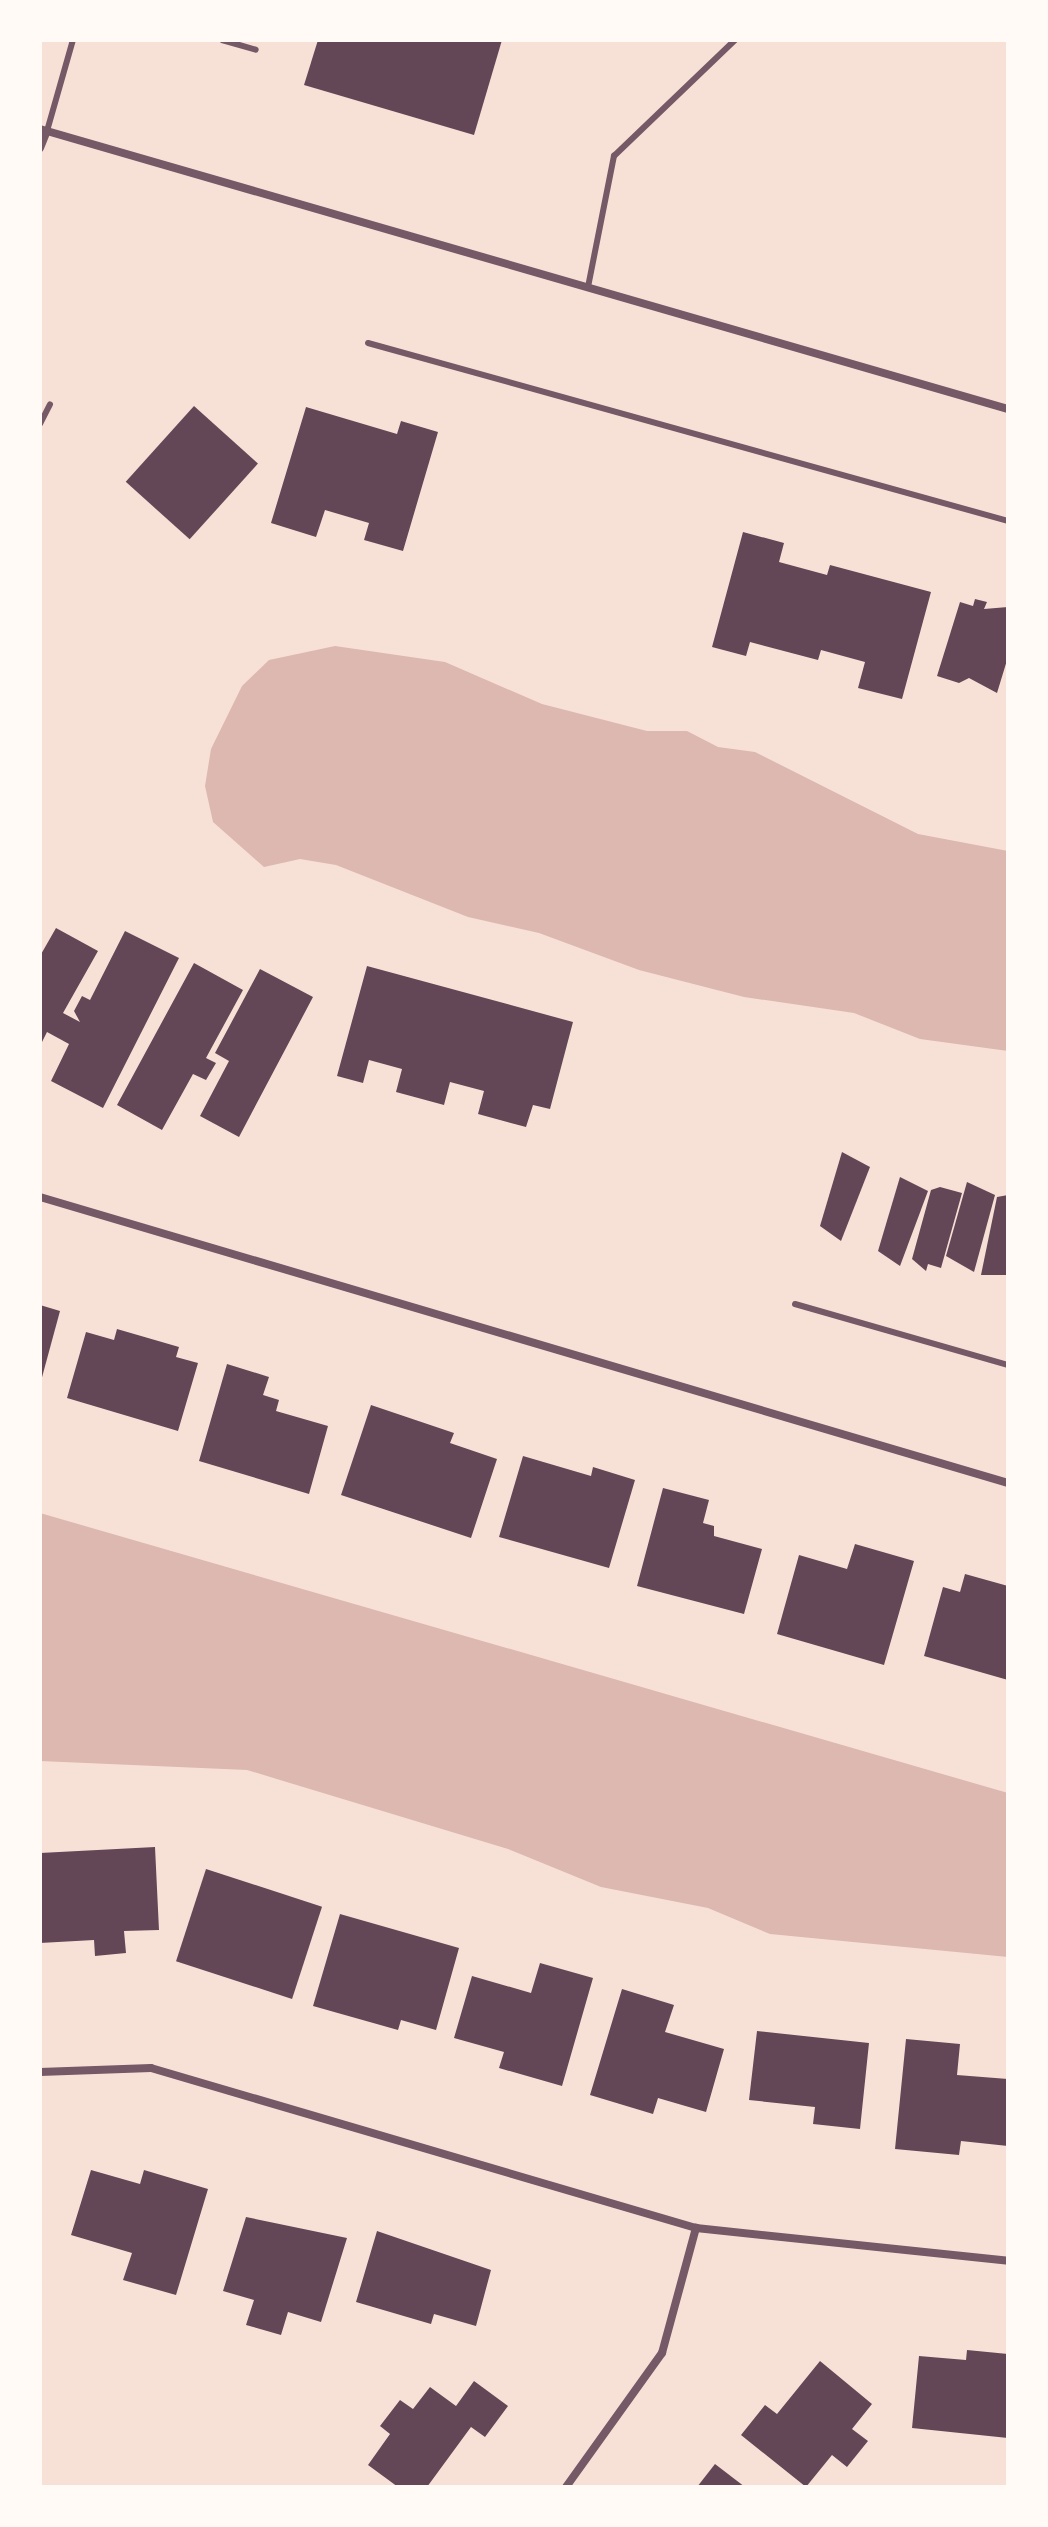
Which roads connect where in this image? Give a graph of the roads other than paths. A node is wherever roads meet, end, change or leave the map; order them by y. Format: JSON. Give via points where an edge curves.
{"nodes":[{"id":1,"x":73,"y":40,"type":"edge"},
{"id":2,"x":222,"y":40,"type":"edge"},
{"id":3,"x":735,"y":40,"type":"edge"},
{"id":4,"x":256,"y":50,"type":"dead end"},
{"id":5,"x":44,"y":130,"type":"edge"},
{"id":6,"x":40,"y":148,"type":"edge"},
{"id":7,"x":588,"y":287,"type":"junction"},
{"id":8,"x":368,"y":343,"type":"dead end"},
{"id":9,"x":50,"y":404,"type":"dead end"},
{"id":10,"x":1008,"y":409,"type":"edge"},
{"id":11,"x":40,"y":424,"type":"edge"},
{"id":12,"x":1008,"y":521,"type":"edge"},
{"id":13,"x":40,"y":1197,"type":"edge"},
{"id":14,"x":795,"y":1304,"type":"dead end"},
{"id":15,"x":1008,"y":1365,"type":"edge"},
{"id":16,"x":1008,"y":1483,"type":"edge"},
{"id":17,"x":40,"y":2072,"type":"edge"},
{"id":18,"x":696,"y":2228,"type":"junction"},
{"id":19,"x":1008,"y":2261,"type":"edge"},
{"id":20,"x":566,"y":2487,"type":"edge"}],
"edges":[{"from":1,"to":5,"type":"lane"},
{"from":2,"to":4,"type":"lane"},
{"from":3,"to":7,"type":"lane","via":[[614,156]]},
{"from":5,"to":6,"type":"street"},
{"from":5,"to":7,"type":"street"},
{"from":7,"to":10,"type":"street"},
{"from":8,"to":12,"type":"lane"},
{"from":9,"to":11,"type":"lane"},
{"from":13,"to":16,"type":"street"},
{"from":14,"to":15,"type":"lane"},
{"from":17,"to":18,"type":"street","via":[[151,2068]]},
{"from":18,"to":19,"type":"street"},
{"from":18,"to":20,"type":"street","via":[[662,2353]]}]}
